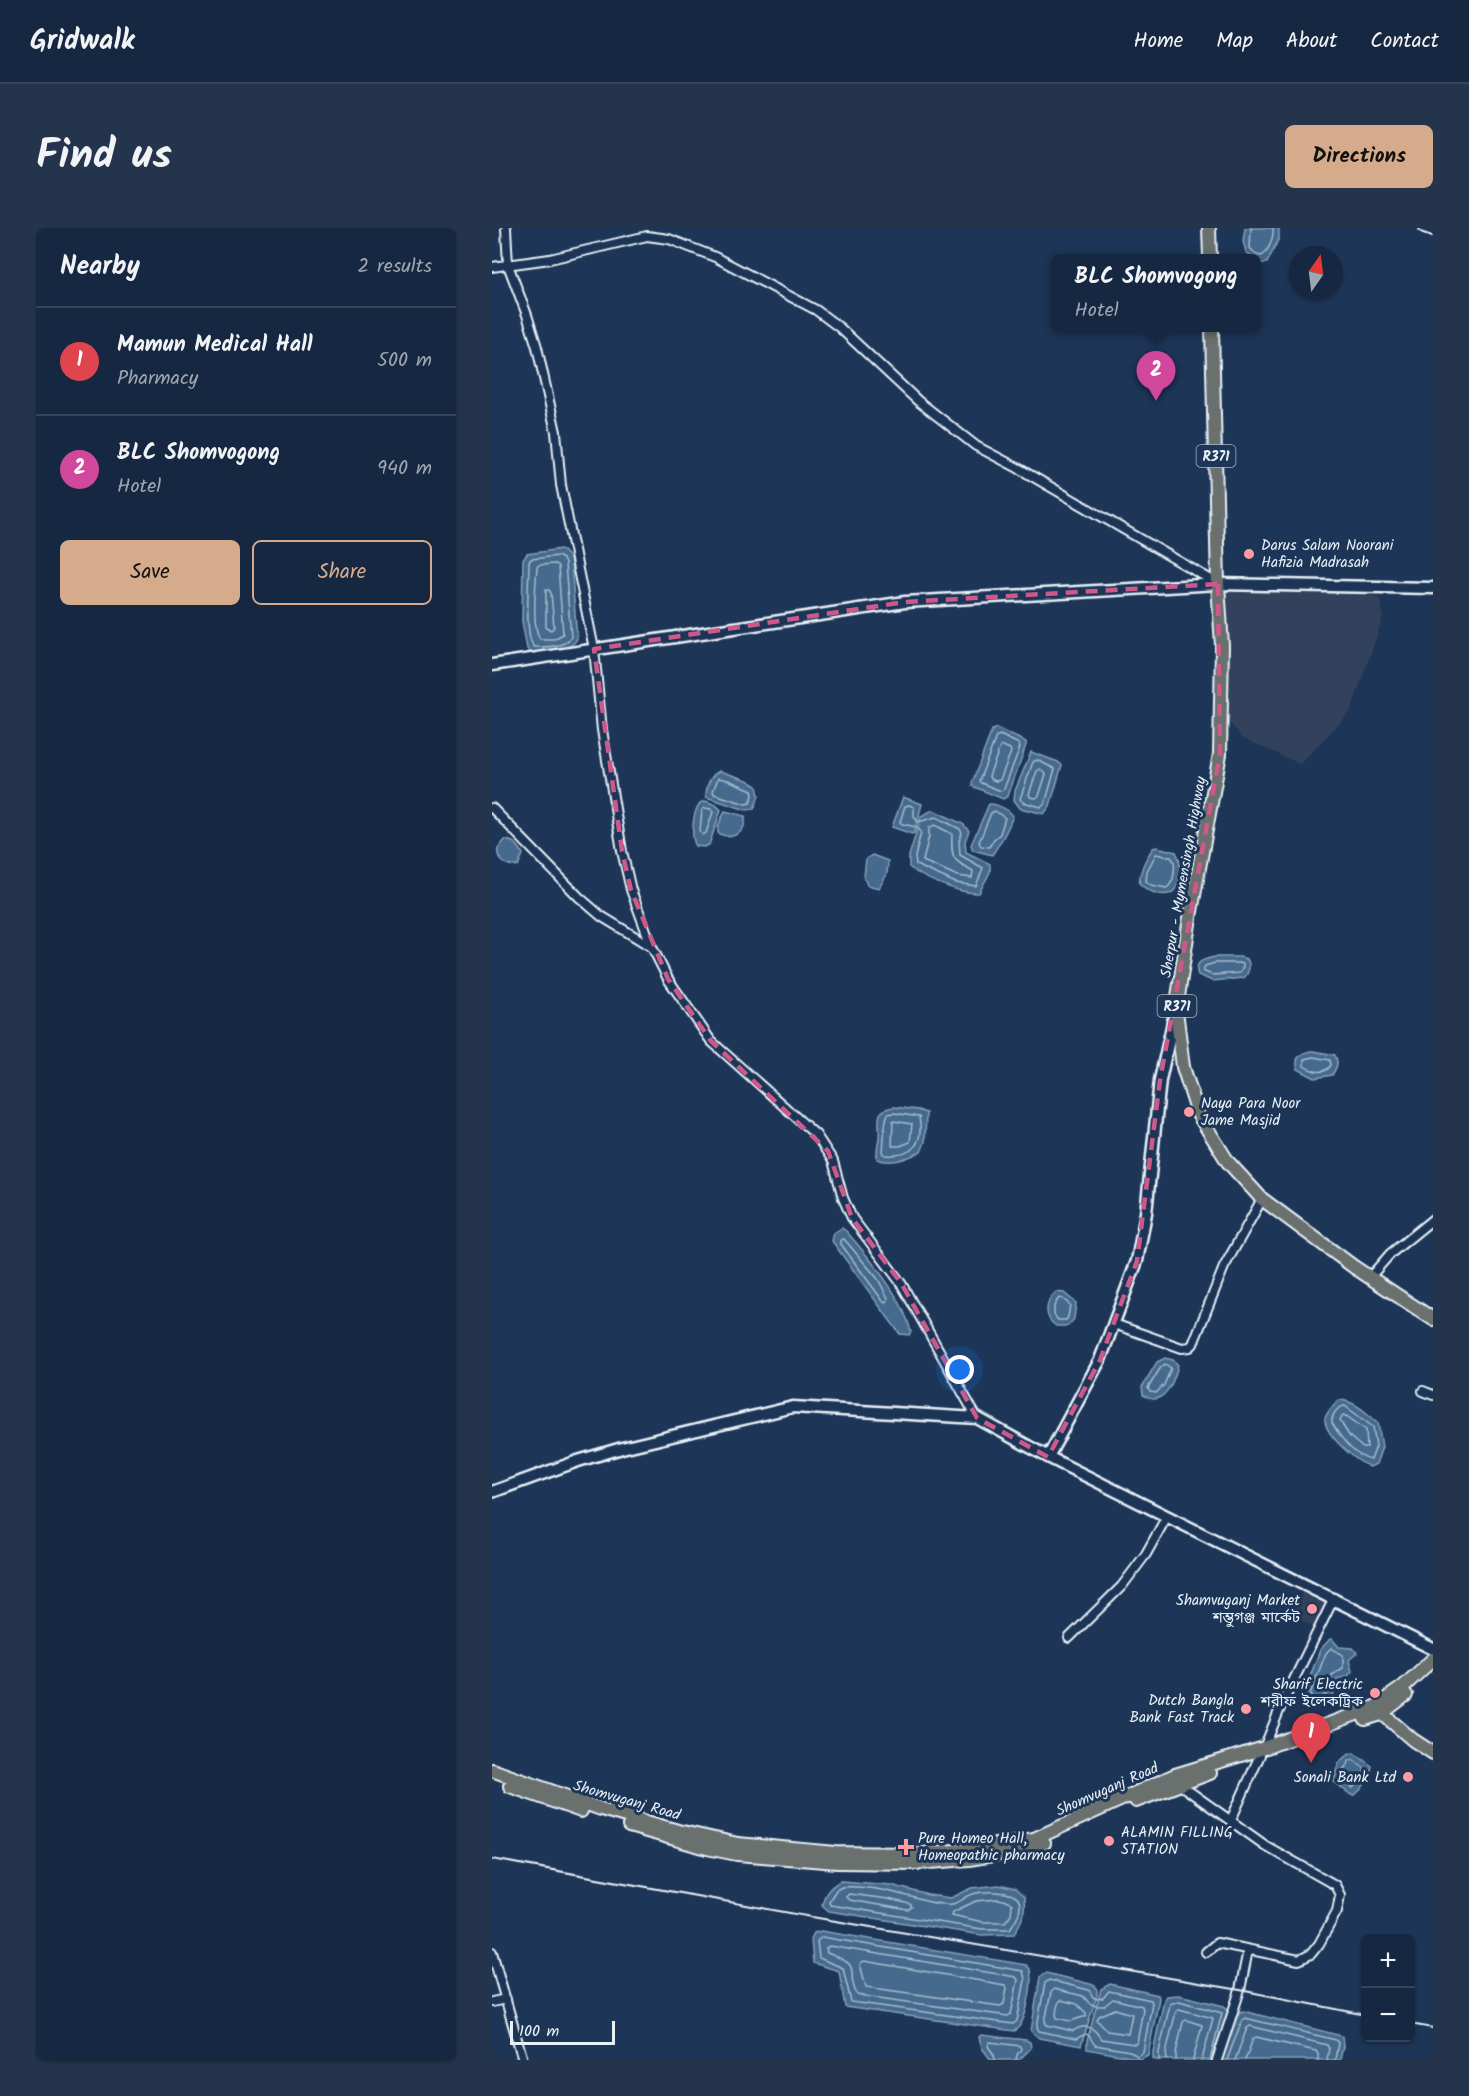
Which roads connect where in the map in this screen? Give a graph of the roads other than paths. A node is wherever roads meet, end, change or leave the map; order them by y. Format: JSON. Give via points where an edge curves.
{"nodes":[{"id":1,"x":506,"y":228,"type":"edge"},
{"id":2,"x":1209,"y":228,"type":"edge"},
{"id":3,"x":1424,"y":228,"type":"edge"},
{"id":4,"x":1433,"y":231,"type":"edge"},
{"id":5,"x":1210,"y":254,"type":"edge"},
{"id":6,"x":508,"y":266,"type":"junction"},
{"id":7,"x":492,"y":267,"type":"edge"},
{"id":8,"x":1212,"y":332,"type":"edge"},
{"id":9,"x":1218,"y":584,"type":"junction"},
{"id":10,"x":1433,"y":588,"type":"edge"},
{"id":11,"x":594,"y":648,"type":"junction"},
{"id":12,"x":492,"y":665,"type":"edge"},
{"id":13,"x":492,"y":808,"type":"edge"},
{"id":14,"x":652,"y":946,"type":"junction"},
{"id":15,"x":1176,"y":1010,"type":"junction"},
{"id":16,"x":1262,"y":1199,"type":"junction"},
{"id":17,"x":1433,"y":1219,"type":"edge"},
{"id":18,"x":1370,"y":1277,"type":"junction"},
{"id":19,"x":1433,"y":1319,"type":"edge"},
{"id":20,"x":1114,"y":1324,"type":"junction"},
{"id":21,"x":1423,"y":1391,"type":"dead end"},
{"id":22,"x":1433,"y":1395,"type":"edge"},
{"id":23,"x":977,"y":1418,"type":"junction"},
{"id":24,"x":1048,"y":1457,"type":"junction"},
{"id":25,"x":492,"y":1492,"type":"edge"},
{"id":26,"x":1167,"y":1516,"type":"junction"},
{"id":27,"x":1334,"y":1598,"type":"junction"},
{"id":28,"x":1069,"y":1638,"type":"dead end"},
{"id":29,"x":1433,"y":1649,"type":"edge"},
{"id":30,"x":1433,"y":1659,"type":"edge"},
{"id":31,"x":1433,"y":1669,"type":"edge"},
{"id":32,"x":1378,"y":1711,"type":"junction"},
{"id":33,"x":1262,"y":1752,"type":"junction"},
{"id":34,"x":1433,"y":1753,"type":"edge"},
{"id":35,"x":492,"y":1770,"type":"edge"},
{"id":36,"x":492,"y":1779,"type":"edge"},
{"id":37,"x":1179,"y":1784,"type":"junction"},
{"id":38,"x":1231,"y":1820,"type":"junction"},
{"id":39,"x":1248,"y":1950,"type":"junction"},
{"id":40,"x":492,"y":1952,"type":"edge"},
{"id":41,"x":1206,"y":1952,"type":"dead end"},
{"id":42,"x":506,"y":1998,"type":"junction"},
{"id":43,"x":492,"y":2002,"type":"edge"},
{"id":44,"x":523,"y":2060,"type":"edge"},
{"id":45,"x":1217,"y":2060,"type":"edge"}],
"edges":[{"from":1,"to":6,"type":"street"},
{"from":2,"to":5,"type":"main road"},
{"from":3,"to":4,"type":"street"},
{"from":6,"to":7,"type":"street"},
{"from":6,"to":9,"type":"street","via":[[647,236],[669,239],[715,257],[816,310],[918,401],[976,446]]},
{"from":6,"to":11,"type":"street","via":[[534,336],[556,432],[561,484]]},
{"from":8,"to":9,"type":"main road","name":"Sherpur - Mymensingh Highway","number":"R371"},
{"from":9,"to":10,"type":"street"},
{"from":9,"to":11,"type":"street","via":[[904,602]]},
{"from":9,"to":15,"type":"main road","name":"Sherpur - Mymensingh Highway","number":"R371","via":[[1222,646],[1220,754]]},
{"from":11,"to":12,"type":"street"},
{"from":11,"to":14,"type":"street","via":[[602,730],[622,852]]},
{"from":13,"to":14,"type":"street","via":[[601,916]]},
{"from":14,"to":23,"type":"street","via":[[668,979],[711,1041],[828,1151],[852,1218],[901,1282]]},
{"from":15,"to":16,"type":"main road","name":"Sherpur - Mymensingh Highway","number":"R371","via":[[1183,1067],[1198,1114],[1227,1162]]},
{"from":15,"to":20,"type":"street","via":[[1160,1080],[1141,1242]]},
{"from":16,"to":18,"type":"main road","name":"Sherpur - Mymensingh Highway","number":"R371"},
{"from":16,"to":20,"type":"street","via":[[1225,1265],[1190,1347],[1182,1348]]},
{"from":17,"to":18,"type":"street","via":[[1390,1254]]},
{"from":18,"to":19,"type":"main road","name":"Sherpur - Mymensingh Highway","number":"R371"},
{"from":20,"to":24,"type":"street","via":[[1100,1360]]},
{"from":21,"to":22,"type":"street"},
{"from":23,"to":24,"type":"street"},
{"from":23,"to":25,"type":"street","via":[[793,1407],[622,1448]]},
{"from":24,"to":26,"type":"street"},
{"from":26,"to":27,"type":"street"},
{"from":26,"to":28,"type":"street","via":[[1122,1586]]},
{"from":27,"to":29,"type":"street"},
{"from":27,"to":33,"type":"street"},
{"from":30,"to":32,"type":"main road","name":"Shomvuganj Road"},
{"from":31,"to":32,"type":"main road","name":"Shomvuganj Road","via":[[1408,1693]]},
{"from":32,"to":33,"type":"main road","name":"Shomvuganj Road"},
{"from":32,"to":34,"type":"main road"},
{"from":33,"to":35,"type":"main road","name":"Shomvuganj Road","via":[[1175,1775],[1034,1839],[916,1854],[836,1853],[728,1842],[601,1809]]},
{"from":33,"to":37,"type":"main road","name":"Shomvuganj Road"},
{"from":33,"to":38,"type":"street"},
{"from":36,"to":37,"type":"main road","name":"Shomvuganj Road","via":[[553,1803],[737,1854],[909,1863],[969,1859],[1031,1848]]},
{"from":37,"to":38,"type":"street"},
{"from":38,"to":39,"type":"street","via":[[1266,1846],[1335,1885],[1340,1895],[1337,1911],[1311,1954],[1299,1960]]},
{"from":39,"to":41,"type":"street","via":[[1217,1943]]},
{"from":39,"to":45,"type":"street","via":[[1239,1995]]},
{"from":40,"to":42,"type":"street"},
{"from":42,"to":43,"type":"street"},
{"from":42,"to":44,"type":"street"}]}
